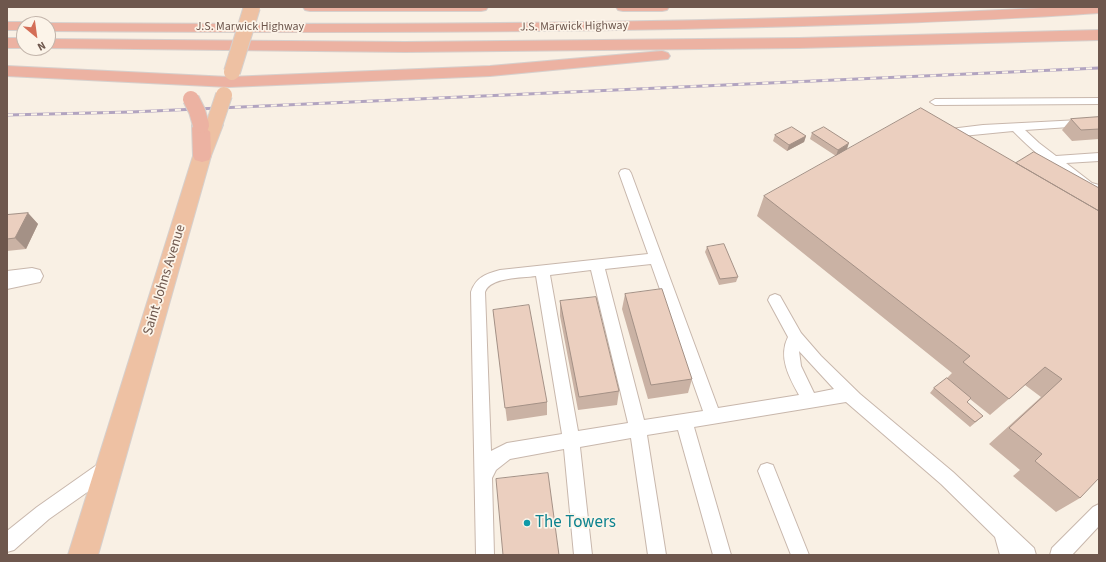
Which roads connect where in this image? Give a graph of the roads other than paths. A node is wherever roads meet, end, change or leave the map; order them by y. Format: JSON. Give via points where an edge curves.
{"nodes":[{"id":1,"x":252,"y":7,"type":"edge"},
{"id":2,"x":310,"y":7,"type":"edge"},
{"id":3,"x":481,"y":7,"type":"edge"},
{"id":4,"x":624,"y":7,"type":"edge"},
{"id":5,"x":662,"y":7,"type":"edge"},
{"id":6,"x":1099,"y":9,"type":"edge"},
{"id":7,"x":56,"y":27,"type":"edge"},
{"id":8,"x":1099,"y":29,"type":"edge"},
{"id":9,"x":1099,"y":35,"type":"edge"},
{"id":10,"x":1018,"y":36,"type":"junction"},
{"id":11,"x":799,"y":43,"type":"junction"},
{"id":12,"x":56,"y":44,"type":"edge"},
{"id":13,"x":7,"y":71,"type":"edge"},
{"id":14,"x":149,"y":79,"type":"junction"},
{"id":15,"x":228,"y":83,"type":"junction"},
{"id":16,"x":1075,"y":101,"type":"junction"},
{"id":17,"x":1099,"y":101,"type":"edge"},
{"id":18,"x":935,"y":102,"type":"dead end"},
{"id":19,"x":1098,"y":122,"type":"edge"},
{"id":20,"x":208,"y":125,"type":"junction"},
{"id":21,"x":1016,"y":127,"type":"junction"},
{"id":22,"x":936,"y":136,"type":"edge"},
{"id":23,"x":1099,"y":158,"type":"edge"},
{"id":24,"x":1055,"y":160,"type":"junction"},
{"id":25,"x":625,"y":172,"type":"dead end"},
{"id":26,"x":1099,"y":190,"type":"edge"},
{"id":27,"x":656,"y":258,"type":"junction"},
{"id":28,"x":597,"y":265,"type":"junction"},
{"id":29,"x":542,"y":271,"type":"junction"},
{"id":30,"x":32,"y":276,"type":"dead end"},
{"id":31,"x":7,"y":280,"type":"edge"},
{"id":32,"x":775,"y":300,"type":"dead end"},
{"id":33,"x":796,"y":337,"type":"junction"},
{"id":34,"x":849,"y":394,"type":"junction"},
{"id":35,"x":810,"y":400,"type":"junction"},
{"id":36,"x":713,"y":416,"type":"junction"},
{"id":37,"x":684,"y":421,"type":"junction"},
{"id":38,"x":638,"y":429,"type":"junction"},
{"id":39,"x":571,"y":440,"type":"junction"},
{"id":40,"x":109,"y":467,"type":"junction"},
{"id":41,"x":767,"y":471,"type":"dead end"},
{"id":42,"x":483,"y":477,"type":"junction"},
{"id":43,"x":1099,"y":513,"type":"edge"},
{"id":44,"x":1002,"y":531,"type":"junction"},
{"id":45,"x":7,"y":543,"type":"edge"},
{"id":46,"x":83,"y":555,"type":"edge"},
{"id":47,"x":485,"y":555,"type":"edge"},
{"id":48,"x":583,"y":555,"type":"edge"},
{"id":49,"x":657,"y":555,"type":"edge"},
{"id":50,"x":722,"y":555,"type":"edge"},
{"id":51,"x":800,"y":555,"type":"edge"},
{"id":52,"x":1009,"y":555,"type":"edge"},
{"id":53,"x":1027,"y":555,"type":"edge"},
{"id":54,"x":1059,"y":555,"type":"edge"}],
"edges":[{"from":1,"to":15,"type":"highway","bridge":true},
{"from":2,"to":3,"type":"highway","name":"J.S. Marwick Highway"},
{"from":4,"to":5,"type":"highway","name":"J.S. Marwick Highway"},
{"from":6,"to":7,"type":"highway","name":"J.S. Marwick Highway","via":[[965,16],[625,26]]},
{"from":8,"to":10,"type":"highway"},
{"from":9,"to":10,"type":"highway"},
{"from":10,"to":11,"type":"highway"},
{"from":11,"to":12,"type":"highway","via":[[406,47]]},
{"from":11,"to":15,"type":"highway","via":[[490,71]]},
{"from":13,"to":14,"type":"highway"},
{"from":14,"to":15,"type":"highway"},
{"from":14,"to":20,"type":"highway","bridge":true,"via":[[176,87],[191,99]]},
{"from":15,"to":20,"type":"highway","bridge":true},
{"from":16,"to":17,"type":"lane"},
{"from":16,"to":18,"type":"lane"},
{"from":16,"to":19,"type":"lane"},
{"from":19,"to":21,"type":"lane"},
{"from":20,"to":40,"type":"highway","name":"Saint Johns Avenue","via":[[202,156]]},
{"from":21,"to":22,"type":"lane","via":[[961,131]]},
{"from":21,"to":24,"type":"lane"},
{"from":23,"to":24,"type":"lane"},
{"from":24,"to":26,"type":"lane","via":[[1088,186]]},
{"from":25,"to":27,"type":"lane"},
{"from":27,"to":28,"type":"lane"},
{"from":27,"to":36,"type":"lane"},
{"from":28,"to":29,"type":"lane"},
{"from":28,"to":38,"type":"lane"},
{"from":29,"to":39,"type":"lane"},
{"from":29,"to":42,"type":"lane","via":[[500,275],[480,285],[478,292]]},
{"from":30,"to":31,"type":"street"},
{"from":32,"to":33,"type":"lane"},
{"from":33,"to":34,"type":"lane","via":[[816,362]]},
{"from":33,"to":35,"type":"lane","via":[[791,346],[793,362]]},
{"from":34,"to":35,"type":"lane"},
{"from":34,"to":44,"type":"lane","via":[[947,478]]},
{"from":35,"to":36,"type":"lane"},
{"from":36,"to":37,"type":"lane"},
{"from":37,"to":38,"type":"lane"},
{"from":37,"to":50,"type":"lane"},
{"from":38,"to":39,"type":"lane"},
{"from":38,"to":49,"type":"lane"},
{"from":39,"to":42,"type":"lane","via":[[507,451],[490,464]]},
{"from":39,"to":48,"type":"lane"},
{"from":40,"to":45,"type":"lane","via":[[43,512]]},
{"from":40,"to":46,"type":"highway","name":"Saint Johns Avenue"},
{"from":41,"to":51,"type":"lane"},
{"from":42,"to":47,"type":"lane"},
{"from":43,"to":54,"type":"lane"},
{"from":44,"to":52,"type":"lane"},
{"from":44,"to":53,"type":"lane"}]}
